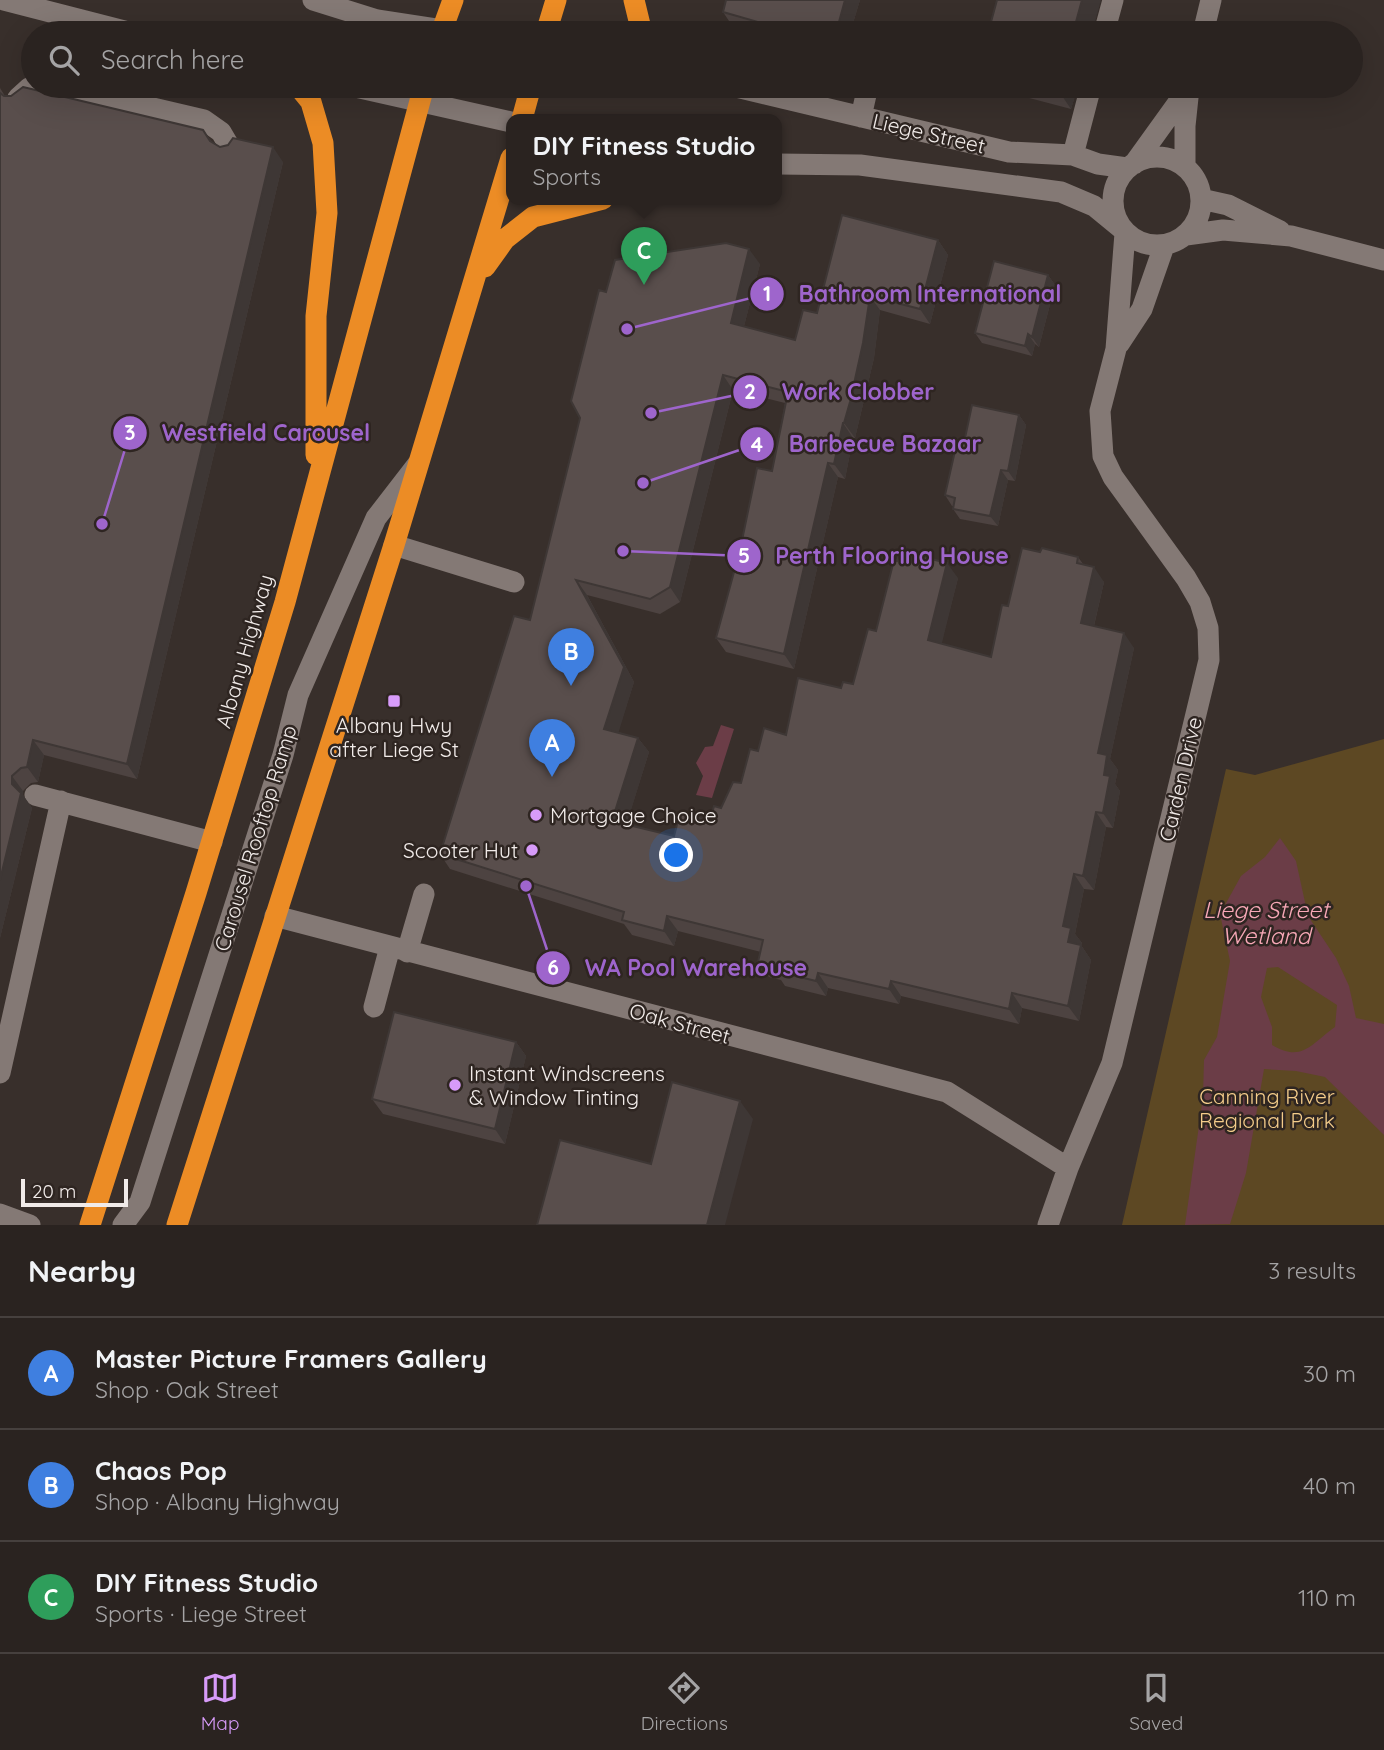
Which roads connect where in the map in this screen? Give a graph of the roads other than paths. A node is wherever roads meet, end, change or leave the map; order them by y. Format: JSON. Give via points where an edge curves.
{"nodes":[{"id":1,"x":4,"y":0,"type":"edge"},
{"id":2,"x":313,"y":0,"type":"edge"},
{"id":3,"x":453,"y":0,"type":"edge"},
{"id":4,"x":556,"y":0,"type":"edge"},
{"id":5,"x":634,"y":0,"type":"edge"},
{"id":6,"x":1113,"y":0,"type":"edge"},
{"id":7,"x":1211,"y":0,"type":"edge"},
{"id":8,"x":85,"y":21,"type":"edge"},
{"id":9,"x":383,"y":21,"type":"edge"},
{"id":10,"x":450,"y":21,"type":"edge"},
{"id":11,"x":550,"y":21,"type":"edge"},
{"id":12,"x":639,"y":21,"type":"edge"},
{"id":13,"x":1107,"y":21,"type":"edge"},
{"id":14,"x":1206,"y":21,"type":"edge"},
{"id":15,"x":21,"y":95,"type":"edge"},
{"id":16,"x":18,"y":98,"type":"edge"},
{"id":17,"x":110,"y":98,"type":"edge"},
{"id":18,"x":308,"y":98,"type":"edge"},
{"id":19,"x":421,"y":98,"type":"edge"},
{"id":20,"x":437,"y":98,"type":"edge"},
{"id":21,"x":782,"y":98,"type":"edge"},
{"id":22,"x":865,"y":98,"type":"edge"},
{"id":23,"x":1088,"y":98,"type":"edge"},
{"id":24,"x":1181,"y":98,"type":"edge"},
{"id":25,"x":1188,"y":98,"type":"edge"},
{"id":26,"x":861,"y":117,"type":"junction"},
{"id":27,"x":506,"y":120,"type":"edge"},
{"id":28,"x":231,"y":149,"type":"edge"},
{"id":29,"x":1073,"y":155,"type":"junction"},
{"id":30,"x":782,"y":164,"type":"edge"},
{"id":31,"x":1130,"y":166,"type":"junction"},
{"id":32,"x":1185,"y":167,"type":"junction"},
{"id":33,"x":506,"y":175,"type":"edge"},
{"id":34,"x":1201,"y":199,"type":"junction"},
{"id":35,"x":580,"y":205,"type":"edge"},
{"id":36,"x":1124,"y":231,"type":"junction"},
{"id":37,"x":1186,"y":235,"type":"junction"},
{"id":38,"x":1291,"y":236,"type":"junction"},
{"id":39,"x":1164,"y":246,"type":"junction"},
{"id":40,"x":1384,"y":260,"type":"edge"},
{"id":41,"x":474,"y":283,"type":"junction"},
{"id":42,"x":1116,"y":349,"type":"junction"},
{"id":43,"x":417,"y":465,"type":"junction"},
{"id":44,"x":316,"y":485,"type":"junction"},
{"id":45,"x":394,"y":545,"type":"junction"},
{"id":46,"x":514,"y":582,"type":"dead end"},
{"id":47,"x":35,"y":795,"type":"dead end"},
{"id":48,"x":61,"y":802,"type":"junction"},
{"id":49,"x":212,"y":842,"type":"junction"},
{"id":50,"x":424,"y":894,"type":"dead end"},
{"id":51,"x":275,"y":916,"type":"junction"},
{"id":52,"x":399,"y":949,"type":"junction"},
{"id":53,"x":374,"y":1007,"type":"dead end"},
{"id":54,"x":0,"y":1073,"type":"edge"},
{"id":55,"x":1068,"y":1168,"type":"junction"},
{"id":56,"x":0,"y":1214,"type":"edge"},
{"id":57,"x":30,"y":1225,"type":"edge"},
{"id":58,"x":90,"y":1225,"type":"edge"},
{"id":59,"x":123,"y":1225,"type":"edge"},
{"id":60,"x":177,"y":1225,"type":"edge"},
{"id":61,"x":1048,"y":1225,"type":"edge"}],
"edges":[{"from":1,"to":8,"type":"street"},
{"from":2,"to":9,"type":"street"},
{"from":3,"to":10,"type":"highway"},
{"from":4,"to":11,"type":"highway"},
{"from":5,"to":12,"type":"highway"},
{"from":6,"to":13,"type":"street"},
{"from":7,"to":14,"type":"street"},
{"from":15,"to":16,"type":"street"},
{"from":17,"to":28,"type":"street","via":[[204,120],[220,132]]},
{"from":18,"to":44,"type":"highway","via":[[323,144],[327,213],[316,316]]},
{"from":19,"to":44,"type":"highway","name":"Albany Highway"},
{"from":20,"to":27,"type":"street"},
{"from":21,"to":26,"type":"street","name":"Liege Street"},
{"from":22,"to":26,"type":"street"},
{"from":23,"to":29,"type":"street"},
{"from":24,"to":31,"type":"street"},
{"from":25,"to":32,"type":"street"},
{"from":26,"to":29,"type":"street","name":"Liege Street","via":[[1009,152]]},
{"from":29,"to":31,"type":"street","name":"Liege Street","via":[[1098,164]]},
{"from":30,"to":36,"type":"street","name":"Liege Street","via":[[860,165],[1061,192],[1094,206]]},
{"from":31,"to":32,"type":"street","name":"Liege Street","via":[[1151,158],[1169,159]]},
{"from":31,"to":36,"type":"street","via":[[1115,187],[1113,208]]},
{"from":32,"to":34,"type":"street"},
{"from":33,"to":41,"type":"highway"},
{"from":34,"to":37,"type":"street","via":[[1198,219]]},
{"from":34,"to":38,"type":"street","via":[[1228,205]]},
{"from":35,"to":41,"type":"highway","via":[[533,217],[505,239]]},
{"from":36,"to":39,"type":"street","name":"Liege Street","via":[[1144,244]]},
{"from":36,"to":42,"type":"street","name":"Carden Drive"},
{"from":37,"to":38,"type":"street","via":[[1223,230]]},
{"from":37,"to":39,"type":"street"},
{"from":38,"to":40,"type":"street"},
{"from":39,"to":42,"type":"street","name":"Carden Drive","via":[[1142,309]]},
{"from":41,"to":43,"type":"highway"},
{"from":42,"to":55,"type":"street","name":"Carden Drive","via":[[1100,411],[1103,456],[1200,602],[1208,628],[1209,660],[1112,1063]]},
{"from":43,"to":45,"type":"highway"},
{"from":43,"to":59,"type":"street","name":"Carousel Rooftop Ramp","via":[[376,518],[298,695],[283,755],[140,1202]]},
{"from":44,"to":49,"type":"highway","name":"Albany Highway"},
{"from":45,"to":46,"type":"street"},
{"from":45,"to":51,"type":"highway"},
{"from":47,"to":48,"type":"street"},
{"from":48,"to":49,"type":"street"},
{"from":48,"to":54,"type":"street"},
{"from":49,"to":58,"type":"highway","name":"Albany Highway"},
{"from":50,"to":52,"type":"street"},
{"from":51,"to":52,"type":"street","name":"Oak Street"},
{"from":51,"to":60,"type":"highway"},
{"from":52,"to":53,"type":"street"},
{"from":52,"to":55,"type":"street","name":"Oak Street","via":[[947,1093]]},
{"from":55,"to":61,"type":"street","name":"Carden Drive"},
{"from":56,"to":57,"type":"street"}]}
